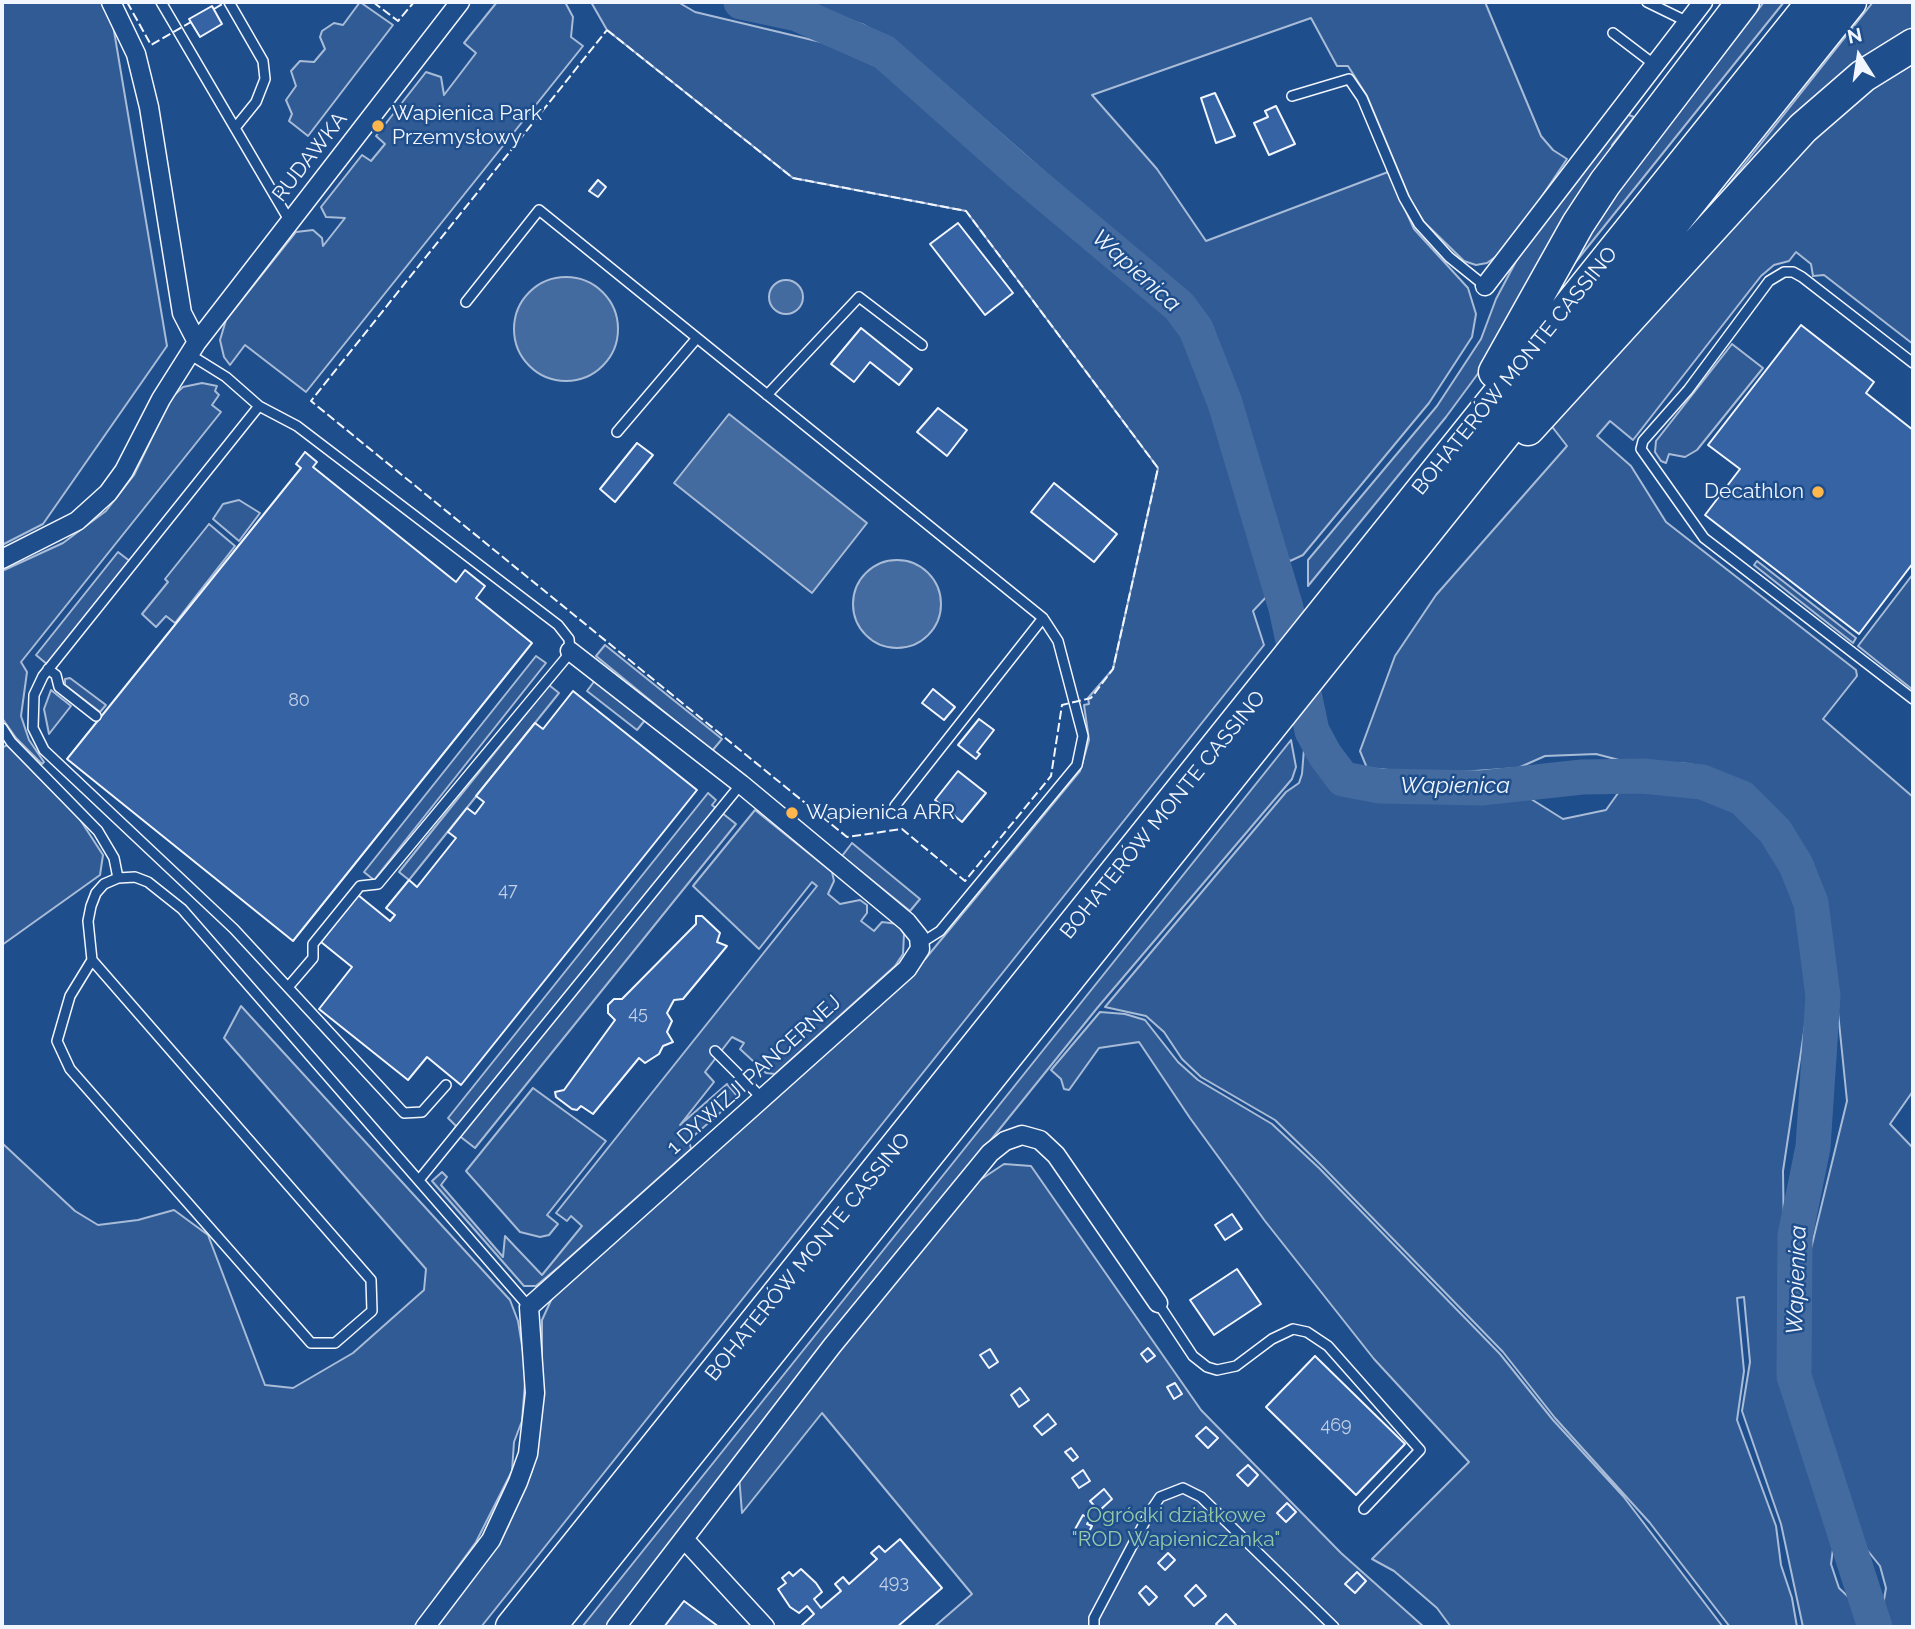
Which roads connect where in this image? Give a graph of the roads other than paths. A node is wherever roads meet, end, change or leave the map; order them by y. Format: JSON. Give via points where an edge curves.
{"nodes":[{"id":1,"x":111,"y":2,"type":"edge"},
{"id":2,"x":161,"y":2,"type":"edge"},
{"id":3,"x":229,"y":2,"type":"edge"},
{"id":4,"x":460,"y":2,"type":"edge"},
{"id":5,"x":1647,"y":2,"type":"edge"},
{"id":6,"x":1703,"y":2,"type":"edge"},
{"id":7,"x":1744,"y":2,"type":"edge"},
{"id":8,"x":1813,"y":2,"type":"edge"},
{"id":9,"x":1850,"y":2,"type":"edge"},
{"id":10,"x":1688,"y":22,"type":"junction"},
{"id":11,"x":1613,"y":33,"type":"dead end"},
{"id":12,"x":1913,"y":45,"type":"edge"},
{"id":13,"x":1655,"y":65,"type":"junction"},
{"id":14,"x":1292,"y":96,"type":"dead end"},
{"id":15,"x":235,"y":128,"type":"junction"},
{"id":16,"x":289,"y":220,"type":"junction"},
{"id":17,"x":1485,"y":286,"type":"joint"},
{"id":18,"x":466,"y":302,"type":"dead end"},
{"id":19,"x":697,"y":338,"type":"junction"},
{"id":20,"x":922,"y":345,"type":"dead end"},
{"id":21,"x":193,"y":348,"type":"junction"},
{"id":22,"x":1913,"y":363,"type":"edge"},
{"id":23,"x":767,"y":395,"type":"junction"},
{"id":24,"x":259,"y":406,"type":"junction"},
{"id":25,"x":617,"y":432,"type":"dead end"},
{"id":26,"x":1436,"y":471,"type":"junction"},
{"id":27,"x":1421,"y":536,"type":"junction"},
{"id":28,"x":2,"y":559,"type":"edge"},
{"id":29,"x":1043,"y":618,"type":"junction"},
{"id":30,"x":570,"y":650,"type":"junction"},
{"id":31,"x":48,"y":669,"type":"junction"},
{"id":32,"x":1913,"y":699,"type":"edge"},
{"id":33,"x":96,"y":716,"type":"dead end"},
{"id":34,"x":2,"y":728,"type":"edge"},
{"id":35,"x":740,"y":784,"type":"junction"},
{"id":36,"x":895,"y":806,"type":"dead end"},
{"id":37,"x":118,"y":878,"type":"junction"},
{"id":38,"x":921,"y":943,"type":"junction"},
{"id":39,"x":92,"y":960,"type":"junction"},
{"id":40,"x":289,"y":985,"type":"junction"},
{"id":41,"x":715,"y":1051,"type":"dead end"},
{"id":42,"x":446,"y":1085,"type":"dead end"},
{"id":43,"x":761,"y":1097,"type":"junction"},
{"id":44,"x":419,"y":1180,"type":"junction"},
{"id":45,"x":1157,"y":1303,"type":"joint"},
{"id":46,"x":529,"y":1307,"type":"junction"},
{"id":47,"x":1364,"y":1509,"type":"dead end"},
{"id":48,"x":685,"y":1540,"type":"junction"},
{"id":49,"x":425,"y":1627,"type":"edge"},
{"id":50,"x":512,"y":1627,"type":"edge"},
{"id":51,"x":550,"y":1627,"type":"edge"},
{"id":52,"x":616,"y":1627,"type":"edge"},
{"id":53,"x":765,"y":1627,"type":"edge"},
{"id":54,"x":1094,"y":1627,"type":"edge"},
{"id":55,"x":1334,"y":1627,"type":"edge"}],
"edges":[{"from":1,"to":21,"type":"street","via":[[136,54],[149,107],[182,313]]},
{"from":2,"to":15,"type":"lane"},
{"from":3,"to":15,"type":"lane","via":[[263,61],[265,79],[257,102]]},
{"from":4,"to":16,"type":"street","name":"RUDAWKA"},
{"from":5,"to":10,"type":"lane"},
{"from":6,"to":10,"type":"street"},
{"from":7,"to":26,"type":"highway","via":[[1651,119],[1585,214]]},
{"from":8,"to":26,"type":"highway","name":"BOHATERÓW MONTE CASSINO"},
{"from":9,"to":27,"type":"highway","name":"BOHATERÓW MONTE CASSINO"},
{"from":10,"to":13,"type":"street"},
{"from":11,"to":13,"type":"lane"},
{"from":12,"to":27,"type":"highway","via":[[1863,76],[1803,128],[1559,399]]},
{"from":13,"to":17,"type":"street"},
{"from":14,"to":17,"type":"lane","via":[[1349,79],[1419,224],[1448,257]]},
{"from":15,"to":16,"type":"lane"},
{"from":16,"to":21,"type":"street","name":"RUDAWKA"},
{"from":18,"to":19,"type":"lane","via":[[538,210]]},
{"from":19,"to":23,"type":"lane"},
{"from":19,"to":25,"type":"lane"},
{"from":20,"to":23,"type":"lane","via":[[859,297]]},
{"from":21,"to":24,"type":"lane"},
{"from":21,"to":28,"type":"street","name":"RUDAWKA","via":[[108,493],[77,521]]},
{"from":22,"to":32,"type":"lane","via":[[1802,277],[1784,272],[1769,281],[1641,449],[1704,538]]},
{"from":23,"to":29,"type":"lane"},
{"from":24,"to":30,"type":"lane","via":[[297,426],[558,625],[569,639]]},
{"from":24,"to":31,"type":"lane"},
{"from":26,"to":50,"type":"highway","name":"BOHATERÓW MONTE CASSINO"},
{"from":27,"to":51,"type":"highway","name":"BOHATERÓW MONTE CASSINO"},
{"from":29,"to":36,"type":"lane"},
{"from":29,"to":38,"type":"lane","via":[[1058,641],[1083,736],[1077,765],[940,931]]},
{"from":30,"to":35,"type":"street"},
{"from":30,"to":40,"type":"lane","via":[[378,884],[360,886],[313,944],[313,958]]},
{"from":31,"to":33,"type":"lane","via":[[56,675],[59,687]]},
{"from":31,"to":40,"type":"lane","via":[[38,683],[32,709],[33,727],[44,750]]},
{"from":34,"to":37,"type":"lane","via":[[98,831],[114,858]]},
{"from":35,"to":38,"type":"street","via":[[907,922]]},
{"from":35,"to":44,"type":"lane"},
{"from":37,"to":39,"type":"lane","via":[[104,884],[91,906]]},
{"from":37,"to":44,"type":"lane","via":[[148,882],[182,909]]},
{"from":38,"to":43,"type":"street","name":"1 DYWIZJI PANCERNEJ","via":[[907,969]]},
{"from":39,"to":39,"type":"lane","via":[[70,996],[57,1041],[69,1069],[311,1343],[335,1343],[372,1311],[372,1280]]},
{"from":40,"to":42,"type":"lane","via":[[404,1113],[422,1112]]},
{"from":41,"to":43,"type":"lane"},
{"from":43,"to":46,"type":"street","name":"1 DYWIZJI PANCERNEJ"},
{"from":44,"to":46,"type":"lane"},
{"from":45,"to":47,"type":"lane","via":[[1193,1356],[1217,1370],[1236,1366],[1293,1329],[1328,1346],[1420,1450]]},
{"from":45,"to":48,"type":"street","via":[[1056,1155],[1040,1140],[1022,1135],[1004,1140],[832,1346]]},
{"from":46,"to":49,"type":"street","via":[[535,1393],[527,1454],[518,1482],[491,1540]]},
{"from":48,"to":52,"type":"street"},
{"from":48,"to":53,"type":"street"},
{"from":54,"to":55,"type":"lane","via":[[1094,1618],[1150,1512],[1160,1497],[1183,1488],[1201,1497]]}]}
